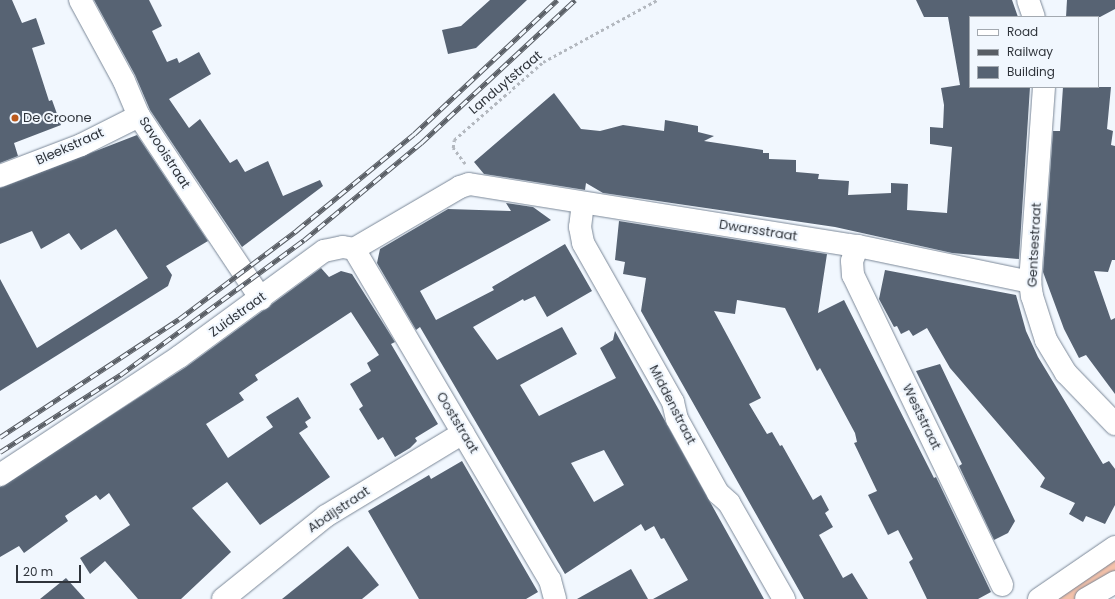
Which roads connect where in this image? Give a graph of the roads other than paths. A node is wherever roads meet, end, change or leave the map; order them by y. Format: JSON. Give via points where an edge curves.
{"nodes":[{"id":1,"x":80,"y":0,"type":"edge"},
{"id":2,"x":1028,"y":0,"type":"edge"},
{"id":3,"x":1034,"y":16,"type":"edge"},
{"id":4,"x":1044,"y":88,"type":"edge"},
{"id":5,"x":139,"y":116,"type":"junction"},
{"id":6,"x":0,"y":176,"type":"edge"},
{"id":7,"x":582,"y":203,"type":"junction"},
{"id":8,"x":858,"y":246,"type":"junction"},
{"id":9,"x":354,"y":249,"type":"junction"},
{"id":10,"x":1030,"y":282,"type":"junction"},
{"id":11,"x":261,"y":299,"type":"junction"},
{"id":12,"x":1115,"y":424,"type":"edge"},
{"id":13,"x":462,"y":433,"type":"junction"},
{"id":14,"x":0,"y":475,"type":"edge"},
{"id":15,"x":1115,"y":547,"type":"edge"},
{"id":16,"x":1115,"y":582,"type":"edge"},
{"id":17,"x":1002,"y":585,"type":"dead end"},
{"id":18,"x":223,"y":599,"type":"edge"},
{"id":19,"x":555,"y":599,"type":"edge"},
{"id":20,"x":784,"y":599,"type":"edge"},
{"id":21,"x":1039,"y":599,"type":"edge"},
{"id":22,"x":1086,"y":599,"type":"edge"}],
"edges":[{"from":1,"to":5,"type":"street","name":"Savooistraat"},
{"from":2,"to":3,"type":"street"},
{"from":4,"to":10,"type":"street","name":"Gentsestraat"},
{"from":5,"to":6,"type":"street","name":"Bleekstraat","via":[[81,145]]},
{"from":5,"to":11,"type":"street","name":"Savooistraat"},
{"from":7,"to":8,"type":"street","name":"Dwarsstraat"},
{"from":7,"to":9,"type":"street","name":"Dwarsstraat","via":[[484,186],[460,187]]},
{"from":7,"to":20,"type":"street","name":"Middenstraat","via":[[580,227],[583,243],[673,402],[678,419],[715,486],[729,502]]},
{"from":8,"to":10,"type":"street","name":"Dwarsstraat"},
{"from":8,"to":17,"type":"street","name":"Weststraat","via":[[852,261],[853,275]]},
{"from":9,"to":11,"type":"street","name":"Zuidstraat","via":[[343,247],[324,250]]},
{"from":9,"to":13,"type":"street","name":"Ooststraat"},
{"from":10,"to":12,"type":"street","name":"Gentsestraat","via":[[1046,340],[1066,373]]},
{"from":11,"to":14,"type":"street","name":"Zuidstraat","via":[[111,403]]},
{"from":13,"to":18,"type":"street","name":"Abdijstraat","via":[[326,516]]},
{"from":13,"to":19,"type":"street","name":"Ooststraat","via":[[550,580]]},
{"from":15,"to":21,"type":"street"},
{"from":16,"to":22,"type":"street"}]}
